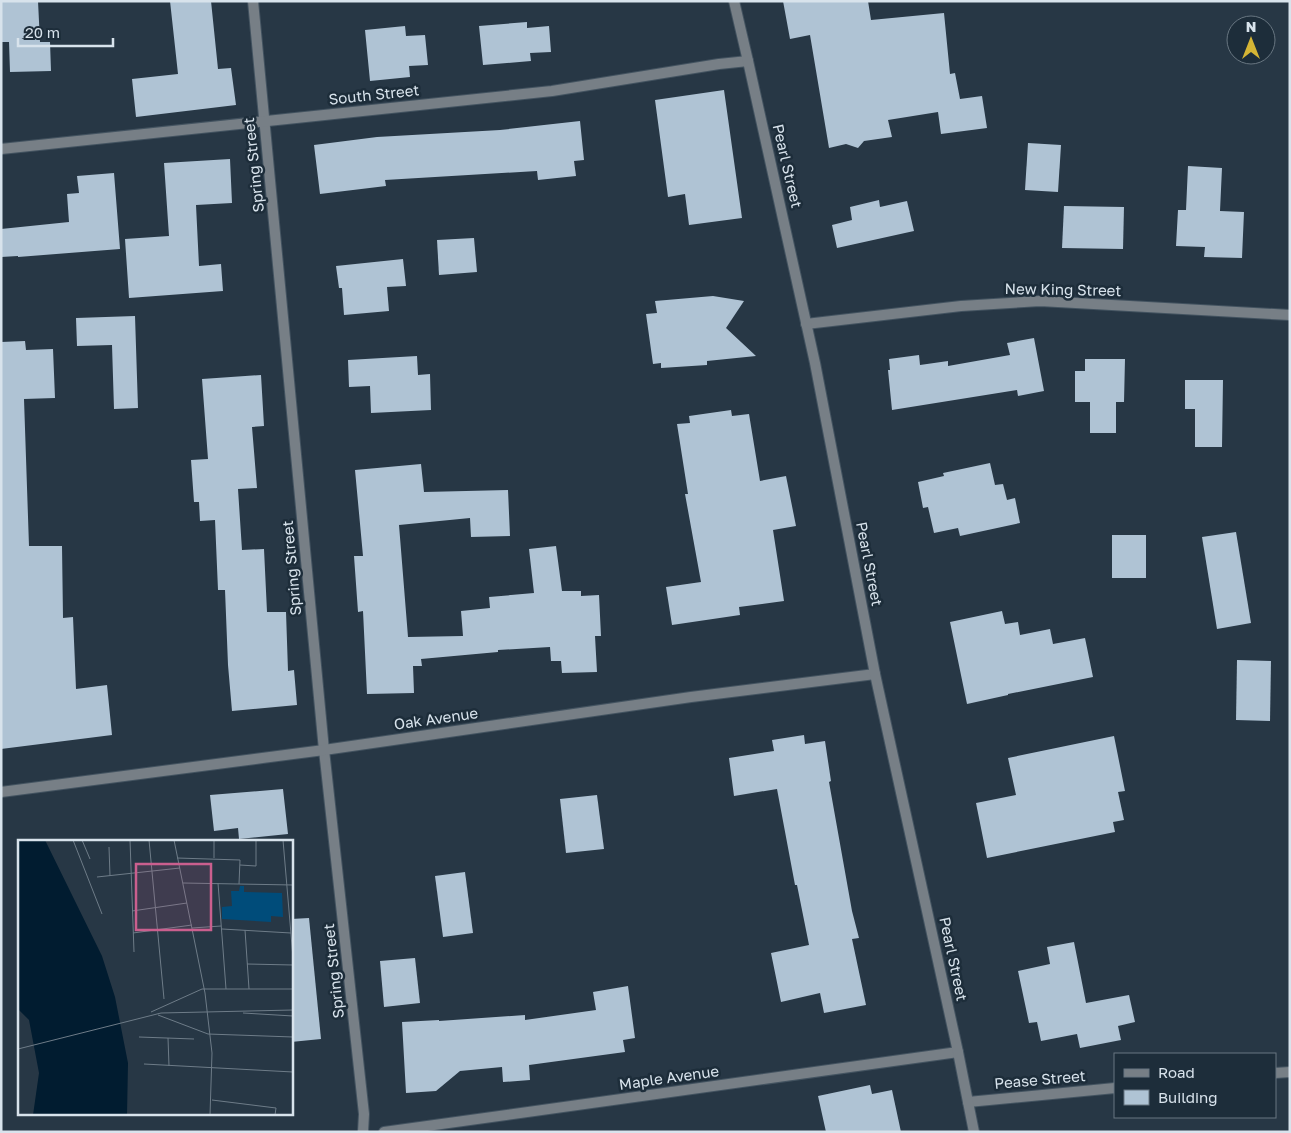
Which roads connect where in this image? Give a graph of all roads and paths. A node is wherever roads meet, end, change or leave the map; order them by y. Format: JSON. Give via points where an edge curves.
{"nodes":[{"id":1,"x":253,"y":1,"type":"edge"},
{"id":2,"x":734,"y":1,"type":"edge"},
{"id":3,"x":748,"y":61,"type":"junction"},
{"id":4,"x":264,"y":121,"type":"junction"},
{"id":5,"x":1,"y":149,"type":"edge"},
{"id":6,"x":1290,"y":315,"type":"edge"},
{"id":7,"x":806,"y":324,"type":"junction"},
{"id":8,"x":875,"y":674,"type":"junction"},
{"id":9,"x":324,"y":750,"type":"junction"},
{"id":10,"x":1,"y":792,"type":"edge"},
{"id":11,"x":958,"y":1052,"type":"junction"},
{"id":12,"x":1290,"y":1072,"type":"edge"},
{"id":13,"x":1276,"y":1073,"type":"edge"},
{"id":14,"x":1114,"y":1088,"type":"edge"},
{"id":15,"x":968,"y":1102,"type":"junction"},
{"id":16,"x":363,"y":1132,"type":"edge"},
{"id":17,"x":384,"y":1132,"type":"edge"},
{"id":18,"x":974,"y":1132,"type":"edge"}],
"edges":[{"from":1,"to":4,"type":"street","name":"Spring Street"},
{"from":2,"to":3,"type":"street","name":"Pearl Street"},
{"from":3,"to":4,"type":"street","name":"South Street","via":[[552,91]]},
{"from":3,"to":7,"type":"street","name":"Pearl Street"},
{"from":4,"to":5,"type":"street","name":"South Street"},
{"from":4,"to":9,"type":"street","name":"Spring Street"},
{"from":6,"to":7,"type":"street","name":"New King Street","via":[[1040,301],[961,306]]},
{"from":7,"to":8,"type":"street","name":"Pearl Street"},
{"from":8,"to":9,"type":"street","name":"Oak Avenue"},
{"from":8,"to":11,"type":"street","name":"Pearl Street"},
{"from":9,"to":10,"type":"street","name":"Oak Avenue"},
{"from":9,"to":16,"type":"street","name":"Spring Street","via":[[362,1089]]},
{"from":11,"to":15,"type":"street","name":"Pearl Street"},
{"from":11,"to":17,"type":"street","name":"Maple Avenue"},
{"from":12,"to":13,"type":"street"},
{"from":14,"to":15,"type":"street","name":"Pease Street"},
{"from":15,"to":18,"type":"street","name":"Pearl Street"}]}
